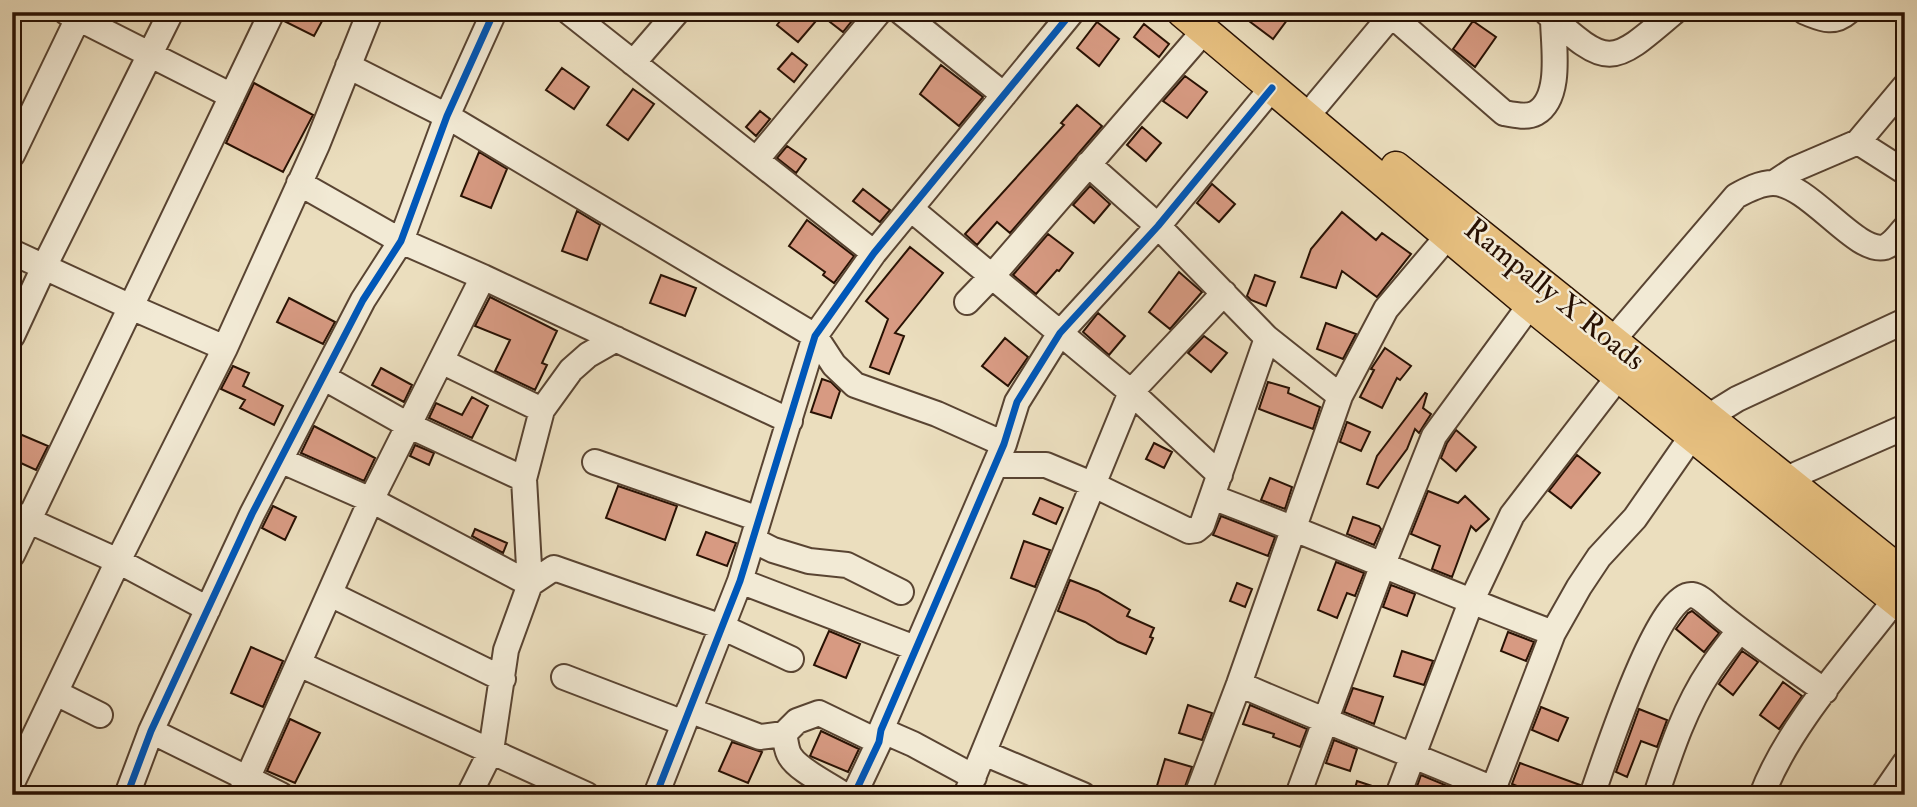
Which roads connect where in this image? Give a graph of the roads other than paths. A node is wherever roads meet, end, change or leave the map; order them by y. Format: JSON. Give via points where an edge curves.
{"nodes":[{"id":1,"x":171,"y":12,"type":"edge"},
{"id":2,"x":272,"y":12,"type":"edge"},
{"id":3,"x":370,"y":12,"type":"edge"},
{"id":4,"x":494,"y":12,"type":"edge"},
{"id":5,"x":569,"y":12,"type":"edge"},
{"id":6,"x":677,"y":12,"type":"edge"},
{"id":7,"x":879,"y":12,"type":"edge"},
{"id":8,"x":901,"y":12,"type":"edge"},
{"id":9,"x":1072,"y":12,"type":"edge"},
{"id":10,"x":1674,"y":12,"type":"edge"},
{"id":11,"x":1805,"y":12,"type":"edge"},
{"id":12,"x":1848,"y":12,"type":"edge"},
{"id":13,"x":1392,"y":13,"type":"edge"},
{"id":14,"x":70,"y":14,"type":"edge"},
{"id":15,"x":1552,"y":14,"type":"edge"},
{"id":16,"x":1197,"y":18,"type":"edge"},
{"id":17,"x":150,"y":54,"type":"junction"},
{"id":18,"x":633,"y":63,"type":"junction"},
{"id":19,"x":348,"y":66,"type":"junction"},
{"id":20,"x":1905,"y":86,"type":"edge"},
{"id":21,"x":1272,"y":88,"type":"junction"},
{"id":22,"x":1004,"y":95,"type":"junction"},
{"id":23,"x":232,"y":96,"type":"junction"},
{"id":24,"x":1317,"y":104,"type":"junction"},
{"id":25,"x":447,"y":116,"type":"junction"},
{"id":26,"x":1858,"y":142,"type":"junction"},
{"id":27,"x":15,"y":144,"type":"edge"},
{"id":28,"x":756,"y":160,"type":"junction"},
{"id":29,"x":1088,"y":164,"type":"junction"},
{"id":30,"x":1905,"y":172,"type":"edge"},
{"id":31,"x":299,"y":183,"type":"junction"},
{"id":32,"x":1774,"y":183,"type":"junction"},
{"id":33,"x":912,"y":209,"type":"junction"},
{"id":34,"x":1157,"y":226,"type":"junction"},
{"id":35,"x":1905,"y":228,"type":"edge"},
{"id":36,"x":1447,"y":236,"type":"junction"},
{"id":37,"x":401,"y":241,"type":"junction"},
{"id":38,"x":12,"y":252,"type":"edge"},
{"id":39,"x":874,"y":253,"type":"junction"},
{"id":40,"x":44,"y":267,"type":"junction"},
{"id":41,"x":993,"y":275,"type":"junction"},
{"id":42,"x":483,"y":277,"type":"junction"},
{"id":43,"x":1224,"y":293,"type":"junction"},
{"id":44,"x":967,"y":302,"type":"dead end"},
{"id":45,"x":1530,"y":305,"type":"junction"},
{"id":46,"x":131,"y":307,"type":"junction"},
{"id":47,"x":1905,"y":321,"type":"edge"},
{"id":48,"x":1578,"y":328,"type":"junction"},
{"id":49,"x":1060,"y":333,"type":"junction"},
{"id":50,"x":816,"y":335,"type":"junction"},
{"id":51,"x":12,"y":336,"type":"edge"},
{"id":52,"x":1267,"y":338,"type":"junction"},
{"id":53,"x":616,"y":339,"type":"junction"},
{"id":54,"x":1613,"y":340,"type":"junction"},
{"id":55,"x":225,"y":348,"type":"junction"},
{"id":56,"x":440,"y":361,"type":"junction"},
{"id":57,"x":1619,"y":376,"type":"junction"},
{"id":58,"x":323,"y":377,"type":"junction"},
{"id":59,"x":1131,"y":392,"type":"junction"},
{"id":60,"x":1340,"y":396,"type":"junction"},
{"id":61,"x":542,"y":410,"type":"junction"},
{"id":62,"x":789,"y":421,"type":"junction"},
{"id":63,"x":408,"y":425,"type":"junction"},
{"id":64,"x":1700,"y":427,"type":"junction"},
{"id":65,"x":1905,"y":427,"type":"edge"},
{"id":66,"x":1000,"y":455,"type":"junction"},
{"id":67,"x":280,"y":460,"type":"junction"},
{"id":68,"x":595,"y":462,"type":"dead end"},
{"id":69,"x":524,"y":479,"type":"junction"},
{"id":70,"x":1786,"y":479,"type":"junction"},
{"id":71,"x":1094,"y":485,"type":"junction"},
{"id":72,"x":1216,"y":486,"type":"junction"},
{"id":73,"x":371,"y":500,"type":"junction"},
{"id":74,"x":21,"y":517,"type":"edge"},
{"id":75,"x":1295,"y":528,"type":"junction"},
{"id":76,"x":756,"y":530,"type":"junction"},
{"id":77,"x":12,"y":555,"type":"edge"},
{"id":78,"x":118,"y":561,"type":"junction"},
{"id":79,"x":1383,"y":564,"type":"junction"},
{"id":80,"x":740,"y":581,"type":"junction"},
{"id":81,"x":530,"y":584,"type":"junction"},
{"id":82,"x":901,"y":592,"type":"dead end"},
{"id":83,"x":330,"y":594,"type":"junction"},
{"id":84,"x":1902,"y":594,"type":"edge"},
{"id":85,"x":1471,"y":602,"type":"junction"},
{"id":86,"x":208,"y":609,"type":"junction"},
{"id":87,"x":722,"y":627,"type":"junction"},
{"id":88,"x":1739,"y":631,"type":"junction"},
{"id":89,"x":1553,"y":633,"type":"junction"},
{"id":90,"x":915,"y":648,"type":"junction"},
{"id":91,"x":791,"y":659,"type":"dead end"},
{"id":92,"x":299,"y":664,"type":"junction"},
{"id":93,"x":564,"y":677,"type":"dead end"},
{"id":94,"x":503,"y":679,"type":"junction"},
{"id":95,"x":1239,"y":684,"type":"junction"},
{"id":96,"x":1825,"y":691,"type":"junction"},
{"id":97,"x":56,"y":693,"type":"junction"},
{"id":98,"x":100,"y":715,"type":"dead end"},
{"id":99,"x":686,"y":716,"type":"junction"},
{"id":100,"x":1324,"y":722,"type":"junction"},
{"id":101,"x":151,"y":731,"type":"junction"},
{"id":102,"x":784,"y":734,"type":"junction"},
{"id":103,"x":880,"y":736,"type":"junction"},
{"id":104,"x":491,"y":751,"type":"junction"},
{"id":105,"x":984,"y":753,"type":"junction"},
{"id":106,"x":1412,"y":754,"type":"junction"},
{"id":107,"x":1905,"y":763,"type":"edge"},
{"id":108,"x":12,"y":783,"type":"edge"},
{"id":109,"x":970,"y":786,"type":"edge"},
{"id":110,"x":244,"y":787,"type":"edge"},
{"id":111,"x":1492,"y":792,"type":"edge"},
{"id":112,"x":127,"y":795,"type":"edge"},
{"id":113,"x":281,"y":795,"type":"edge"},
{"id":114,"x":470,"y":795,"type":"edge"},
{"id":115,"x":587,"y":795,"type":"edge"},
{"id":116,"x":656,"y":795,"type":"edge"},
{"id":117,"x":844,"y":795,"type":"edge"},
{"id":118,"x":854,"y":795,"type":"edge"},
{"id":119,"x":1083,"y":795,"type":"edge"},
{"id":120,"x":1197,"y":795,"type":"edge"},
{"id":121,"x":1298,"y":795,"type":"edge"},
{"id":122,"x":1398,"y":795,"type":"edge"},
{"id":123,"x":1592,"y":795,"type":"edge"},
{"id":124,"x":1656,"y":795,"type":"edge"},
{"id":125,"x":1762,"y":795,"type":"edge"},
{"id":126,"x":1883,"y":795,"type":"edge"}],
"edges":[{"from":1,"to":17,"type":"street"},
{"from":2,"to":23,"type":"street"},
{"from":3,"to":19,"type":"street"},
{"from":4,"to":25,"type":"street"},
{"from":5,"to":18,"type":"street"},
{"from":6,"to":18,"type":"street"},
{"from":7,"to":28,"type":"street"},
{"from":8,"to":22,"type":"street"},
{"from":9,"to":22,"type":"street"},
{"from":10,"to":15,"type":"street","via":[[1624,52],[1607,55],[1585,46]]},
{"from":11,"to":12,"type":"street","via":[[1829,21]]},
{"from":13,"to":15,"type":"street","via":[[1504,113],[1523,116],[1546,104],[1554,81]]},
{"from":13,"to":24,"type":"street"},
{"from":14,"to":17,"type":"street"},
{"from":14,"to":27,"type":"street"},
{"from":16,"to":21,"type":"main road"},
{"from":16,"to":24,"type":"main road","name":"Rampally X Roads"},
{"from":16,"to":29,"type":"street"},
{"from":17,"to":23,"type":"street"},
{"from":17,"to":40,"type":"street"},
{"from":18,"to":28,"type":"street"},
{"from":19,"to":25,"type":"street"},
{"from":19,"to":31,"type":"street"},
{"from":20,"to":26,"type":"street"},
{"from":21,"to":34,"type":"street"},
{"from":21,"to":36,"type":"main road"},
{"from":22,"to":33,"type":"street"},
{"from":23,"to":46,"type":"street"},
{"from":24,"to":48,"type":"main road","name":"Rampally X Roads"},
{"from":25,"to":37,"type":"street"},
{"from":25,"to":50,"type":"street"},
{"from":26,"to":30,"type":"street"},
{"from":26,"to":32,"type":"street"},
{"from":28,"to":39,"type":"street"},
{"from":29,"to":34,"type":"street"},
{"from":29,"to":41,"type":"street"},
{"from":31,"to":37,"type":"street"},
{"from":31,"to":55,"type":"street"},
{"from":32,"to":35,"type":"street","via":[[1797,190],[1872,246],[1890,244]]},
{"from":32,"to":54,"type":"street","via":[[1736,196]]},
{"from":33,"to":39,"type":"street"},
{"from":33,"to":41,"type":"street"},
{"from":34,"to":43,"type":"street"},
{"from":34,"to":49,"type":"street"},
{"from":36,"to":45,"type":"main road"},
{"from":36,"to":60,"type":"street","via":[[1386,309]]},
{"from":37,"to":42,"type":"street"},
{"from":37,"to":58,"type":"street","via":[[363,300]]},
{"from":38,"to":40,"type":"street"},
{"from":39,"to":50,"type":"street"},
{"from":40,"to":46,"type":"street"},
{"from":40,"to":51,"type":"street"},
{"from":41,"to":44,"type":"street"},
{"from":41,"to":49,"type":"street"},
{"from":42,"to":53,"type":"street"},
{"from":42,"to":56,"type":"street"},
{"from":43,"to":52,"type":"street"},
{"from":43,"to":59,"type":"street"},
{"from":45,"to":48,"type":"main road"},
{"from":45,"to":79,"type":"street","via":[[1434,436]]},
{"from":46,"to":55,"type":"street"},
{"from":46,"to":74,"type":"street"},
{"from":47,"to":64,"type":"street","via":[[1737,399]]},
{"from":48,"to":54,"type":"main road","name":"Rampally X Roads"},
{"from":48,"to":57,"type":"main road"},
{"from":49,"to":59,"type":"street"},
{"from":49,"to":66,"type":"street","via":[[1017,402]]},
{"from":50,"to":62,"type":"street"},
{"from":50,"to":66,"type":"street","via":[[834,365],[855,385],[937,414]]},
{"from":52,"to":60,"type":"street"},
{"from":52,"to":72,"type":"street"},
{"from":53,"to":61,"type":"street","via":[[571,370]]},
{"from":53,"to":62,"type":"street"},
{"from":54,"to":64,"type":"main road","name":"Rampally X Roads"},
{"from":55,"to":78,"type":"street"},
{"from":56,"to":61,"type":"street"},
{"from":56,"to":63,"type":"street"},
{"from":57,"to":64,"type":"main road"},
{"from":57,"to":85,"type":"street","via":[[1512,515]]},
{"from":58,"to":63,"type":"street"},
{"from":58,"to":67,"type":"street"},
{"from":59,"to":71,"type":"street"},
{"from":59,"to":72,"type":"street"},
{"from":60,"to":75,"type":"street"},
{"from":61,"to":69,"type":"street"},
{"from":62,"to":76,"type":"street"},
{"from":63,"to":69,"type":"street"},
{"from":63,"to":73,"type":"street"},
{"from":64,"to":70,"type":"main road","name":"Rampally X Roads"},
{"from":64,"to":84,"type":"main road"},
{"from":64,"to":89,"type":"street","via":[[1635,518],[1599,557]]},
{"from":65,"to":70,"type":"street"},
{"from":66,"to":71,"type":"street","via":[[1046,465]]},
{"from":66,"to":90,"type":"street"},
{"from":67,"to":73,"type":"street"},
{"from":67,"to":86,"type":"street"},
{"from":68,"to":76,"type":"street"},
{"from":69,"to":81,"type":"street"},
{"from":70,"to":84,"type":"main road","name":"Rampally X Roads"},
{"from":71,"to":72,"type":"street","via":[[1189,531],[1202,525]]},
{"from":71,"to":105,"type":"street"},
{"from":72,"to":75,"type":"street"},
{"from":73,"to":81,"type":"street"},
{"from":73,"to":83,"type":"street"},
{"from":74,"to":77,"type":"street"},
{"from":74,"to":78,"type":"street"},
{"from":75,"to":79,"type":"street"},
{"from":75,"to":95,"type":"street"},
{"from":76,"to":80,"type":"street"},
{"from":76,"to":82,"type":"street","via":[[773,550],[808,561],[847,565]]},
{"from":78,"to":86,"type":"street"},
{"from":78,"to":97,"type":"street"},
{"from":79,"to":85,"type":"street"},
{"from":79,"to":100,"type":"street"},
{"from":80,"to":87,"type":"street"},
{"from":80,"to":90,"type":"street"},
{"from":81,"to":87,"type":"street","via":[[554,568]]},
{"from":81,"to":94,"type":"street","via":[[506,650]]},
{"from":83,"to":92,"type":"street"},
{"from":83,"to":94,"type":"street"},
{"from":84,"to":96,"type":"street"},
{"from":85,"to":89,"type":"street"},
{"from":85,"to":106,"type":"street"},
{"from":86,"to":101,"type":"street"},
{"from":87,"to":91,"type":"street"},
{"from":87,"to":99,"type":"street"},
{"from":88,"to":96,"type":"street"},
{"from":88,"to":123,"type":"street","via":[[1696,596],[1685,596],[1673,606],[1650,645]]},
{"from":88,"to":124,"type":"street","via":[[1709,671],[1690,708]]},
{"from":89,"to":111,"type":"street"},
{"from":90,"to":103,"type":"street"},
{"from":92,"to":104,"type":"street"},
{"from":92,"to":110,"type":"street"},
{"from":93,"to":99,"type":"street"},
{"from":94,"to":104,"type":"street"},
{"from":95,"to":100,"type":"street"},
{"from":95,"to":120,"type":"street"},
{"from":96,"to":125,"type":"street","via":[[1787,743]]},
{"from":97,"to":98,"type":"street"},
{"from":97,"to":108,"type":"street"},
{"from":99,"to":102,"type":"street","via":[[761,737]]},
{"from":99,"to":116,"type":"street"},
{"from":100,"to":106,"type":"street"},
{"from":100,"to":121,"type":"street"},
{"from":101,"to":110,"type":"street"},
{"from":101,"to":112,"type":"street"},
{"from":102,"to":103,"type":"street","via":[[797,721],[819,713]]},
{"from":102,"to":117,"type":"street","via":[[789,754],[800,768]]},
{"from":103,"to":109,"type":"street","via":[[913,744]]},
{"from":103,"to":118,"type":"street"},
{"from":104,"to":114,"type":"street"},
{"from":104,"to":115,"type":"street"},
{"from":105,"to":109,"type":"street"},
{"from":105,"to":119,"type":"street"},
{"from":106,"to":111,"type":"street"},
{"from":106,"to":122,"type":"street"},
{"from":107,"to":126,"type":"street"},
{"from":110,"to":113,"type":"street"}]}
